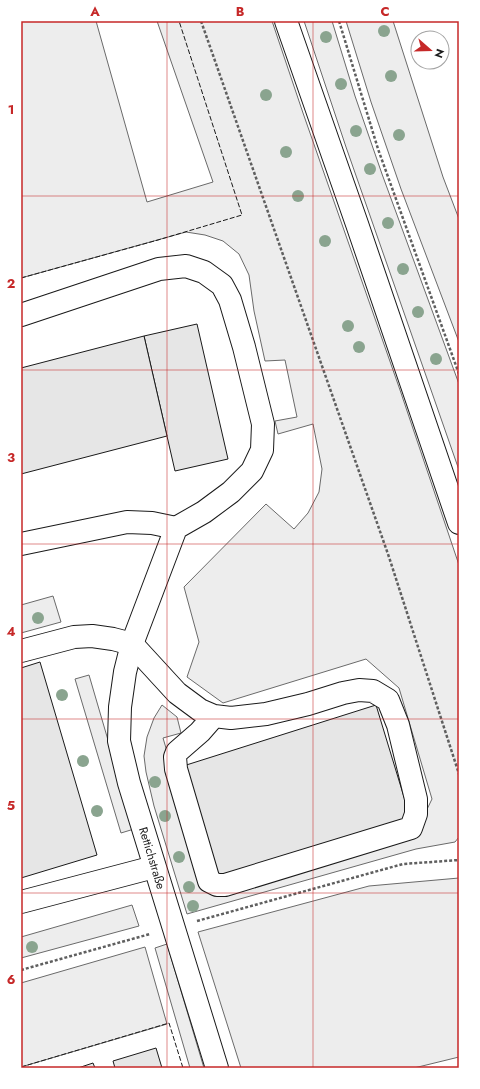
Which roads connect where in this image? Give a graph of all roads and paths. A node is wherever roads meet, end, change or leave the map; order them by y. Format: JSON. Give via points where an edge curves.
{"nodes":[{"id":1,"x":201,"y":21,"type":"edge"},
{"id":2,"x":286,"y":21,"type":"edge"},
{"id":3,"x":339,"y":21,"type":"edge"},
{"id":4,"x":21,"y":315,"type":"edge"},
{"id":5,"x":459,"y":374,"type":"edge"},
{"id":6,"x":459,"y":523,"type":"edge"},
{"id":7,"x":176,"y":528,"type":"junction"},
{"id":8,"x":21,"y":544,"type":"edge"},
{"id":9,"x":132,"y":644,"type":"junction"},
{"id":10,"x":21,"y":651,"type":"edge"},
{"id":11,"x":214,"y":716,"type":"junction"},
{"id":12,"x":459,"y":774,"type":"edge"},
{"id":13,"x":459,"y":860,"type":"edge"},
{"id":14,"x":154,"y":867,"type":"junction"},
{"id":15,"x":21,"y":902,"type":"edge"},
{"id":16,"x":173,"y":928,"type":"junction"},
{"id":17,"x":21,"y":970,"type":"edge"},
{"id":18,"x":217,"y":1068,"type":"edge"}],
"edges":[{"from":1,"to":12,"type":"path","via":[[389,557]]},
{"from":2,"to":6,"type":"main road"},
{"from":3,"to":5,"type":"path","via":[[378,149]]},
{"from":4,"to":7,"type":"main road","via":[[159,270],[186,266],[204,272],[222,285],[230,300],[244,347],[263,424],[262,450],[252,471],[231,492]]},
{"from":7,"to":8,"type":"main road","via":[[152,523],[127,522]]},
{"from":7,"to":9,"type":"main road","name":"Rettichstraße"},
{"from":9,"to":10,"type":"main road","via":[[92,636],[74,637]]},
{"from":9,"to":11,"type":"main road","via":[[177,693],[200,710]]},
{"from":9,"to":14,"type":"main road","name":"Rettichstraße","via":[[120,707],[119,741]]},
{"from":11,"to":11,"type":"main road","via":[[231,718],[266,714],[359,690],[372,691],[388,700],[398,725],[416,799],[416,814],[410,828],[225,885],[209,881],[176,769],[175,757]]},
{"from":13,"to":16,"type":"path","via":[[403,864]]},
{"from":14,"to":15,"type":"main road"},
{"from":14,"to":16,"type":"main road","name":"Rettichstraße"},
{"from":16,"to":17,"type":"path"},
{"from":16,"to":18,"type":"main road","name":"Rettichstraße"}]}
